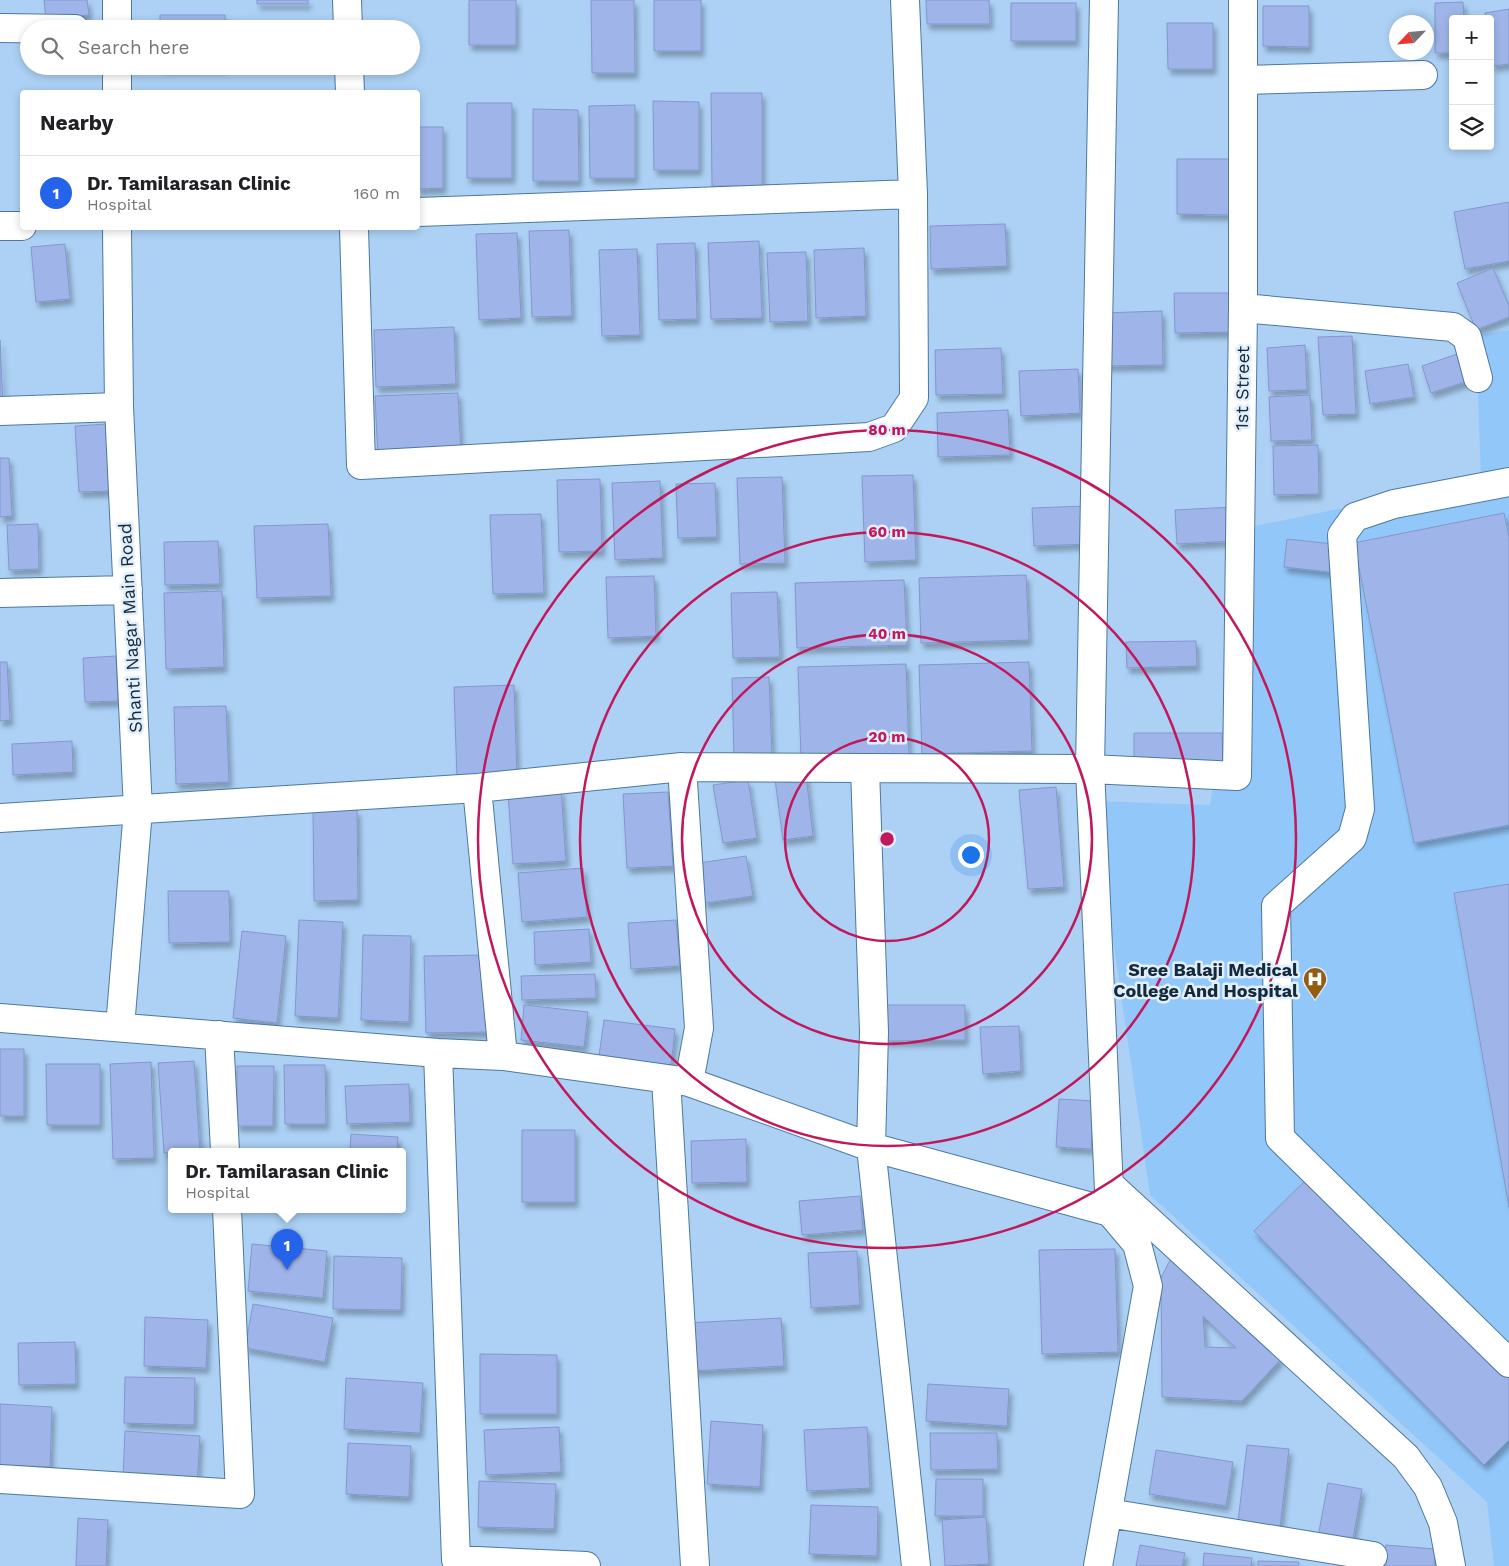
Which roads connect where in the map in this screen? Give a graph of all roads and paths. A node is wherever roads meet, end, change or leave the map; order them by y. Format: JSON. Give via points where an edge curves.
{"nodes":[{"id":1,"x":117,"y":0,"type":"edge"},
{"id":2,"x":347,"y":0,"type":"edge"},
{"id":3,"x":905,"y":0,"type":"edge"},
{"id":4,"x":1104,"y":0,"type":"edge"},
{"id":5,"x":1243,"y":0,"type":"edge"},
{"id":6,"x":117,"y":20,"type":"edge"},
{"id":7,"x":348,"y":20,"type":"edge"},
{"id":8,"x":0,"y":28,"type":"edge"},
{"id":9,"x":20,"y":28,"type":"edge"},
{"id":10,"x":117,"y":75,"type":"edge"},
{"id":11,"x":349,"y":75,"type":"edge"},
{"id":12,"x":1423,"y":75,"type":"dead end"},
{"id":13,"x":1243,"y":80,"type":"junction"},
{"id":14,"x":117,"y":90,"type":"edge"},
{"id":15,"x":350,"y":90,"type":"edge"},
{"id":16,"x":913,"y":194,"type":"junction"},
{"id":17,"x":420,"y":212,"type":"edge"},
{"id":18,"x":0,"y":226,"type":"edge"},
{"id":19,"x":20,"y":226,"type":"edge"},
{"id":20,"x":118,"y":230,"type":"edge"},
{"id":21,"x":354,"y":230,"type":"edge"},
{"id":22,"x":1242,"y":308,"type":"junction"},
{"id":23,"x":1478,"y":378,"type":"dead end"},
{"id":24,"x":120,"y":407,"type":"junction"},
{"id":25,"x":0,"y":411,"type":"edge"},
{"id":26,"x":1509,"y":482,"type":"edge"},
{"id":27,"x":128,"y":590,"type":"junction"},
{"id":28,"x":0,"y":594,"type":"edge"},
{"id":29,"x":682,"y":768,"type":"junction"},
{"id":30,"x":865,"y":768,"type":"junction"},
{"id":31,"x":1090,"y":769,"type":"junction"},
{"id":32,"x":477,"y":788,"type":"junction"},
{"id":33,"x":138,"y":810,"type":"junction"},
{"id":34,"x":0,"y":818,"type":"edge"},
{"id":35,"x":0,"y":1018,"type":"edge"},
{"id":36,"x":120,"y":1027,"type":"junction"},
{"id":37,"x":220,"y":1035,"type":"junction"},
{"id":38,"x":438,"y":1053,"type":"junction"},
{"id":39,"x":503,"y":1056,"type":"junction"},
{"id":40,"x":678,"y":1081,"type":"junction"},
{"id":41,"x":871,"y":1147,"type":"junction"},
{"id":42,"x":225,"y":1148,"type":"edge"},
{"id":43,"x":1109,"y":1184,"type":"junction"},
{"id":44,"x":1110,"y":1212,"type":"junction"},
{"id":45,"x":227,"y":1213,"type":"edge"},
{"id":46,"x":1509,"y":1362,"type":"edge"},
{"id":47,"x":0,"y":1478,"type":"edge"},
{"id":48,"x":1108,"y":1513,"type":"junction"},
{"id":49,"x":1373,"y":1556,"type":"dead end"},
{"id":50,"x":456,"y":1563,"type":"edge"},
{"id":51,"x":586,"y":1566,"type":"edge"},
{"id":52,"x":695,"y":1566,"type":"edge"},
{"id":53,"x":910,"y":1566,"type":"edge"},
{"id":54,"x":916,"y":1566,"type":"edge"},
{"id":55,"x":1098,"y":1566,"type":"edge"},
{"id":56,"x":1451,"y":1566,"type":"edge"}],
"edges":[{"from":1,"to":6,"type":"street"},
{"from":2,"to":7,"type":"street"},
{"from":3,"to":16,"type":"street"},
{"from":4,"to":31,"type":"street"},
{"from":5,"to":13,"type":"street","name":"1st Street"},
{"from":8,"to":9,"type":"street"},
{"from":10,"to":14,"type":"street"},
{"from":11,"to":15,"type":"street"},
{"from":12,"to":13,"type":"street"},
{"from":13,"to":22,"type":"street","name":"1st Street"},
{"from":16,"to":17,"type":"street"},
{"from":16,"to":21,"type":"street","via":[[914,398],[894,428],[869,437],[361,465]]},
{"from":18,"to":19,"type":"street"},
{"from":20,"to":24,"type":"street","name":"Shanti Nagar Main Road"},
{"from":22,"to":23,"type":"street","via":[[1453,327],[1467,337]]},
{"from":22,"to":31,"type":"street","name":"1st Street","via":[[1237,776]]},
{"from":24,"to":25,"type":"street"},
{"from":24,"to":27,"type":"street","name":"Shanti Nagar Main Road"},
{"from":26,"to":46,"type":"street","via":[[1394,504],[1354,517],[1342,534],[1360,809],[1352,838],[1276,906],[1280,1138]]},
{"from":27,"to":28,"type":"street"},
{"from":27,"to":33,"type":"street","name":"Shanti Nagar Main Road"},
{"from":29,"to":30,"type":"street"},
{"from":29,"to":32,"type":"street"},
{"from":29,"to":40,"type":"street","via":[[699,1028]]},
{"from":30,"to":31,"type":"street"},
{"from":30,"to":41,"type":"street","via":[[874,1032]]},
{"from":31,"to":43,"type":"street"},
{"from":32,"to":33,"type":"street"},
{"from":32,"to":39,"type":"street"},
{"from":33,"to":34,"type":"street"},
{"from":33,"to":36,"type":"street","name":"Shanti Nagar Main Road"},
{"from":35,"to":36,"type":"street"},
{"from":36,"to":37,"type":"street"},
{"from":37,"to":38,"type":"street"},
{"from":37,"to":42,"type":"street"},
{"from":38,"to":39,"type":"street"},
{"from":38,"to":50,"type":"street"},
{"from":39,"to":40,"type":"street"},
{"from":40,"to":41,"type":"street"},
{"from":40,"to":52,"type":"street"},
{"from":41,"to":44,"type":"street"},
{"from":41,"to":54,"type":"street"},
{"from":43,"to":44,"type":"street"},
{"from":43,"to":56,"type":"street","via":[[1406,1457],[1428,1487],[1443,1523]]},
{"from":44,"to":48,"type":"street","via":[[1137,1244],[1148,1286]]},
{"from":45,"to":47,"type":"street","via":[[240,1494]]},
{"from":48,"to":49,"type":"street"},
{"from":48,"to":55,"type":"street"},
{"from":50,"to":51,"type":"street"},
{"from":53,"to":54,"type":"street"}]}
